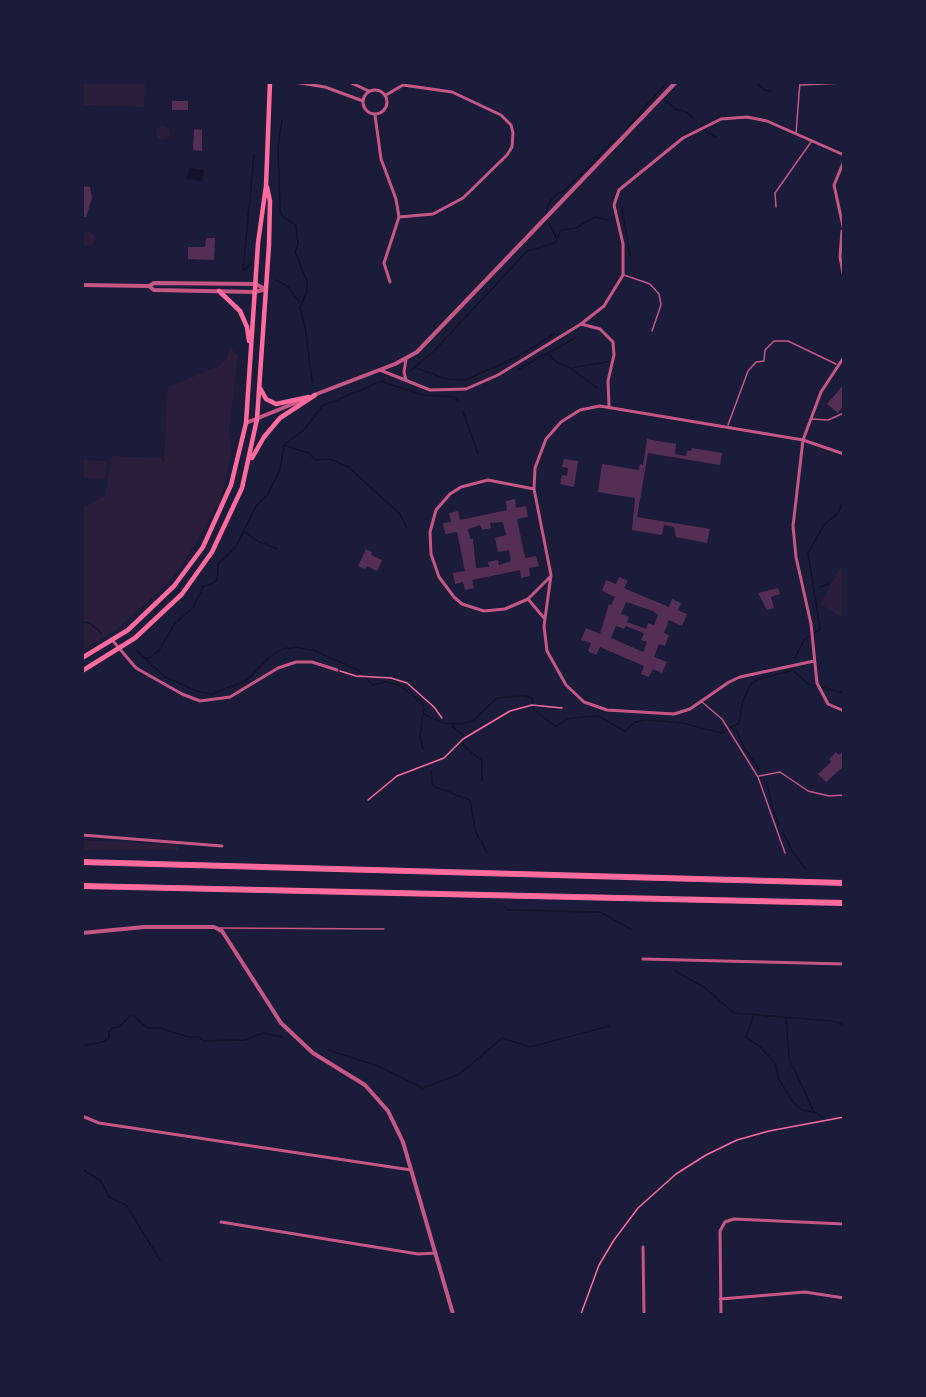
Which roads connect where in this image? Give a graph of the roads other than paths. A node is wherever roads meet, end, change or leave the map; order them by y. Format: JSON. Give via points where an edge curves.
{"nodes":[{"id":1,"x":270,"y":82,"type":"edge"},
{"id":2,"x":294,"y":82,"type":"edge"},
{"id":3,"x":349,"y":82,"type":"edge"},
{"id":4,"x":676,"y":82,"type":"edge"},
{"id":5,"x":843,"y":83,"type":"edge"},
{"id":6,"x":800,"y":84,"type":"edge"},
{"id":7,"x":369,"y":91,"type":"junction"},
{"id":8,"x":386,"y":95,"type":"junction"},
{"id":9,"x":363,"y":101,"type":"junction"},
{"id":10,"x":375,"y":115,"type":"junction"},
{"id":11,"x":796,"y":134,"type":"junction"},
{"id":12,"x":811,"y":141,"type":"junction"},
{"id":13,"x":843,"y":155,"type":"edge"},
{"id":14,"x":843,"y":161,"type":"edge"},
{"id":15,"x":266,"y":186,"type":"junction"},
{"id":16,"x":776,"y":207,"type":"dead end"},
{"id":17,"x":399,"y":217,"type":"junction"},
{"id":18,"x":843,"y":230,"type":"edge"},
{"id":19,"x":623,"y":275,"type":"junction"},
{"id":20,"x":843,"y":278,"type":"edge"},
{"id":21,"x":390,"y":282,"type":"dead end"},
{"id":22,"x":255,"y":284,"type":"junction"},
{"id":23,"x":82,"y":285,"type":"edge"},
{"id":24,"x":148,"y":286,"type":"junction"},
{"id":25,"x":266,"y":289,"type":"junction"},
{"id":26,"x":219,"y":291,"type":"junction"},
{"id":27,"x":255,"y":292,"type":"junction"},
{"id":28,"x":581,"y":324,"type":"junction"},
{"id":29,"x":652,"y":331,"type":"dead end"},
{"id":30,"x":250,"y":354,"type":"junction"},
{"id":31,"x":843,"y":357,"type":"edge"},
{"id":32,"x":406,"y":359,"type":"junction"},
{"id":33,"x":836,"y":364,"type":"junction"},
{"id":34,"x":380,"y":370,"type":"junction"},
{"id":35,"x":407,"y":381,"type":"junction"},
{"id":36,"x":259,"y":384,"type":"junction"},
{"id":37,"x":315,"y":395,"type":"junction"},
{"id":38,"x":609,"y":406,"type":"junction"},
{"id":39,"x":843,"y":412,"type":"edge"},
{"id":40,"x":257,"y":419,"type":"junction"},
{"id":41,"x":811,"y":419,"type":"junction"},
{"id":42,"x":246,"y":423,"type":"junction"},
{"id":43,"x":728,"y":425,"type":"junction"},
{"id":44,"x":803,"y":440,"type":"junction"},
{"id":45,"x":843,"y":454,"type":"edge"},
{"id":46,"x":249,"y":463,"type":"junction"},
{"id":47,"x":534,"y":489,"type":"junction"},
{"id":48,"x":551,"y":575,"type":"junction"},
{"id":49,"x":528,"y":599,"type":"junction"},
{"id":50,"x":545,"y":618,"type":"junction"},
{"id":51,"x":113,"y":640,"type":"junction"},
{"id":52,"x":119,"y":650,"type":"junction"},
{"id":53,"x":82,"y":658,"type":"edge"},
{"id":54,"x":814,"y":661,"type":"junction"},
{"id":55,"x":82,"y":670,"type":"edge"},
{"id":56,"x":337,"y":670,"type":"road end"},
{"id":57,"x":702,"y":702,"type":"junction"},
{"id":58,"x":843,"y":711,"type":"edge"},
{"id":59,"x":758,"y":777,"type":"junction"},
{"id":60,"x":843,"y":795,"type":"edge"},
{"id":61,"x":82,"y":835,"type":"edge"},
{"id":62,"x":222,"y":846,"type":"dead end"},
{"id":63,"x":785,"y":853,"type":"dead end"},
{"id":64,"x":82,"y":862,"type":"edge"},
{"id":65,"x":843,"y":883,"type":"edge"},
{"id":66,"x":82,"y":887,"type":"edge"},
{"id":67,"x":843,"y":903,"type":"edge"},
{"id":68,"x":219,"y":928,"type":"junction"},
{"id":69,"x":384,"y":928,"type":"dead end"},
{"id":70,"x":82,"y":933,"type":"edge"},
{"id":71,"x":643,"y":959,"type":"dead end"},
{"id":72,"x":843,"y":964,"type":"edge"},
{"id":73,"x":82,"y":1116,"type":"edge"},
{"id":74,"x":411,"y":1170,"type":"junction"},
{"id":75,"x":221,"y":1222,"type":"dead end"},
{"id":76,"x":843,"y":1224,"type":"edge"},
{"id":77,"x":643,"y":1247,"type":"dead end"},
{"id":78,"x":436,"y":1253,"type":"junction"},
{"id":79,"x":843,"y":1298,"type":"edge"},
{"id":80,"x":720,"y":1299,"type":"junction"},
{"id":81,"x":453,"y":1314,"type":"edge"},
{"id":82,"x":644,"y":1314,"type":"edge"},
{"id":83,"x":721,"y":1314,"type":"edge"}],
"edges":[{"from":1,"to":15,"type":"main road"},
{"from":2,"to":9,"type":"street","via":[[326,87]]},
{"from":3,"to":7,"type":"street"},
{"from":4,"to":32,"type":"street","via":[[427,342]]},
{"from":5,"to":6,"type":"lane"},
{"from":6,"to":11,"type":"lane"},
{"from":7,"to":8,"type":"street","via":[[380,90]]},
{"from":7,"to":9,"type":"street"},
{"from":8,"to":10,"type":"street","via":[[386,108]]},
{"from":8,"to":17,"type":"street","via":[[403,85],[453,92],[501,115],[513,133],[507,155],[458,202],[433,214]]},
{"from":9,"to":10,"type":"street","via":[[364,108]]},
{"from":10,"to":17,"type":"street","via":[[381,159]]},
{"from":11,"to":12,"type":"street"},
{"from":11,"to":19,"type":"street","via":[[758,119],[721,118],[682,138],[633,177],[615,198],[623,244]]},
{"from":12,"to":13,"type":"street"},
{"from":12,"to":16,"type":"lane","via":[[776,193]]},
{"from":14,"to":18,"type":"street","via":[[834,185]]},
{"from":15,"to":22,"type":"main road"},
{"from":15,"to":25,"type":"main road","via":[[270,201]]},
{"from":17,"to":21,"type":"street","via":[[384,263]]},
{"from":18,"to":20,"type":"street"},
{"from":19,"to":28,"type":"street","via":[[611,298]]},
{"from":19,"to":29,"type":"lane","via":[[650,285],[659,294],[661,304]]},
{"from":22,"to":24,"type":"street"},
{"from":22,"to":25,"type":"street"},
{"from":22,"to":27,"type":"main road"},
{"from":23,"to":24,"type":"street"},
{"from":24,"to":26,"type":"street","via":[[154,290]]},
{"from":25,"to":27,"type":"street"},
{"from":25,"to":36,"type":"main road"},
{"from":26,"to":27,"type":"street"},
{"from":26,"to":30,"type":"main road","via":[[245,319]]},
{"from":27,"to":30,"type":"main road"},
{"from":28,"to":35,"type":"street","via":[[476,387],[440,391]]},
{"from":28,"to":38,"type":"street","via":[[600,329],[613,342]]},
{"from":30,"to":42,"type":"main road"},
{"from":31,"to":33,"type":"street"},
{"from":32,"to":34,"type":"street"},
{"from":32,"to":35,"type":"street"},
{"from":33,"to":41,"type":"street"},
{"from":33,"to":43,"type":"lane","via":[[780,340],[769,345],[764,361],[756,362],[748,371]]},
{"from":34,"to":35,"type":"street"},
{"from":34,"to":37,"type":"street"},
{"from":36,"to":37,"type":"main road","via":[[266,399],[276,404]]},
{"from":36,"to":40,"type":"main road"},
{"from":37,"to":40,"type":"street"},
{"from":37,"to":46,"type":"main road","via":[[273,426]]},
{"from":38,"to":43,"type":"street"},
{"from":38,"to":47,"type":"street","via":[[580,410],[553,430],[537,458]]},
{"from":39,"to":41,"type":"lane","via":[[828,420]]},
{"from":40,"to":42,"type":"street"},
{"from":40,"to":46,"type":"main road"},
{"from":41,"to":44,"type":"street"},
{"from":42,"to":51,"type":"main road","via":[[231,485],[203,547],[159,603]]},
{"from":43,"to":44,"type":"street"},
{"from":44,"to":45,"type":"street"},
{"from":44,"to":54,"type":"street","via":[[793,538]]},
{"from":46,"to":52,"type":"main road","via":[[223,532],[197,575],[167,611]]},
{"from":47,"to":48,"type":"street"},
{"from":47,"to":49,"type":"street","via":[[488,480],[460,487],[436,510],[430,532],[434,567],[446,589],[462,604],[495,611]]},
{"from":48,"to":49,"type":"street"},
{"from":48,"to":50,"type":"street"},
{"from":49,"to":50,"type":"street"},
{"from":50,"to":57,"type":"street","via":[[544,637],[551,661],[566,685],[584,702],[606,710],[670,714]]},
{"from":51,"to":52,"type":"street"},
{"from":51,"to":53,"type":"main road"},
{"from":52,"to":55,"type":"main road"},
{"from":52,"to":56,"type":"street","via":[[136,668],[200,701],[230,697],[278,668],[296,662],[312,662]]},
{"from":54,"to":57,"type":"street","via":[[729,681]]},
{"from":54,"to":58,"type":"street","via":[[820,692],[828,704]]},
{"from":57,"to":59,"type":"lane","via":[[731,732]]},
{"from":59,"to":60,"type":"lane","via":[[780,772],[808,791]]},
{"from":59,"to":63,"type":"lane"},
{"from":61,"to":62,"type":"street"},
{"from":64,"to":65,"type":"highway"},
{"from":66,"to":67,"type":"highway"},
{"from":68,"to":69,"type":"lane"},
{"from":68,"to":70,"type":"street","via":[[144,927]]},
{"from":68,"to":74,"type":"street","via":[[281,1023],[302,1044],[354,1076],[382,1103],[399,1131]]},
{"from":71,"to":72,"type":"street"},
{"from":73,"to":74,"type":"street","via":[[99,1123]]},
{"from":74,"to":78,"type":"street"},
{"from":75,"to":78,"type":"street","via":[[418,1254]]},
{"from":76,"to":80,"type":"street","via":[[734,1219],[725,1222],[720,1231]]},
{"from":77,"to":82,"type":"street"},
{"from":78,"to":81,"type":"street"},
{"from":79,"to":80,"type":"street","via":[[805,1292]]},
{"from":80,"to":83,"type":"street"}]}
